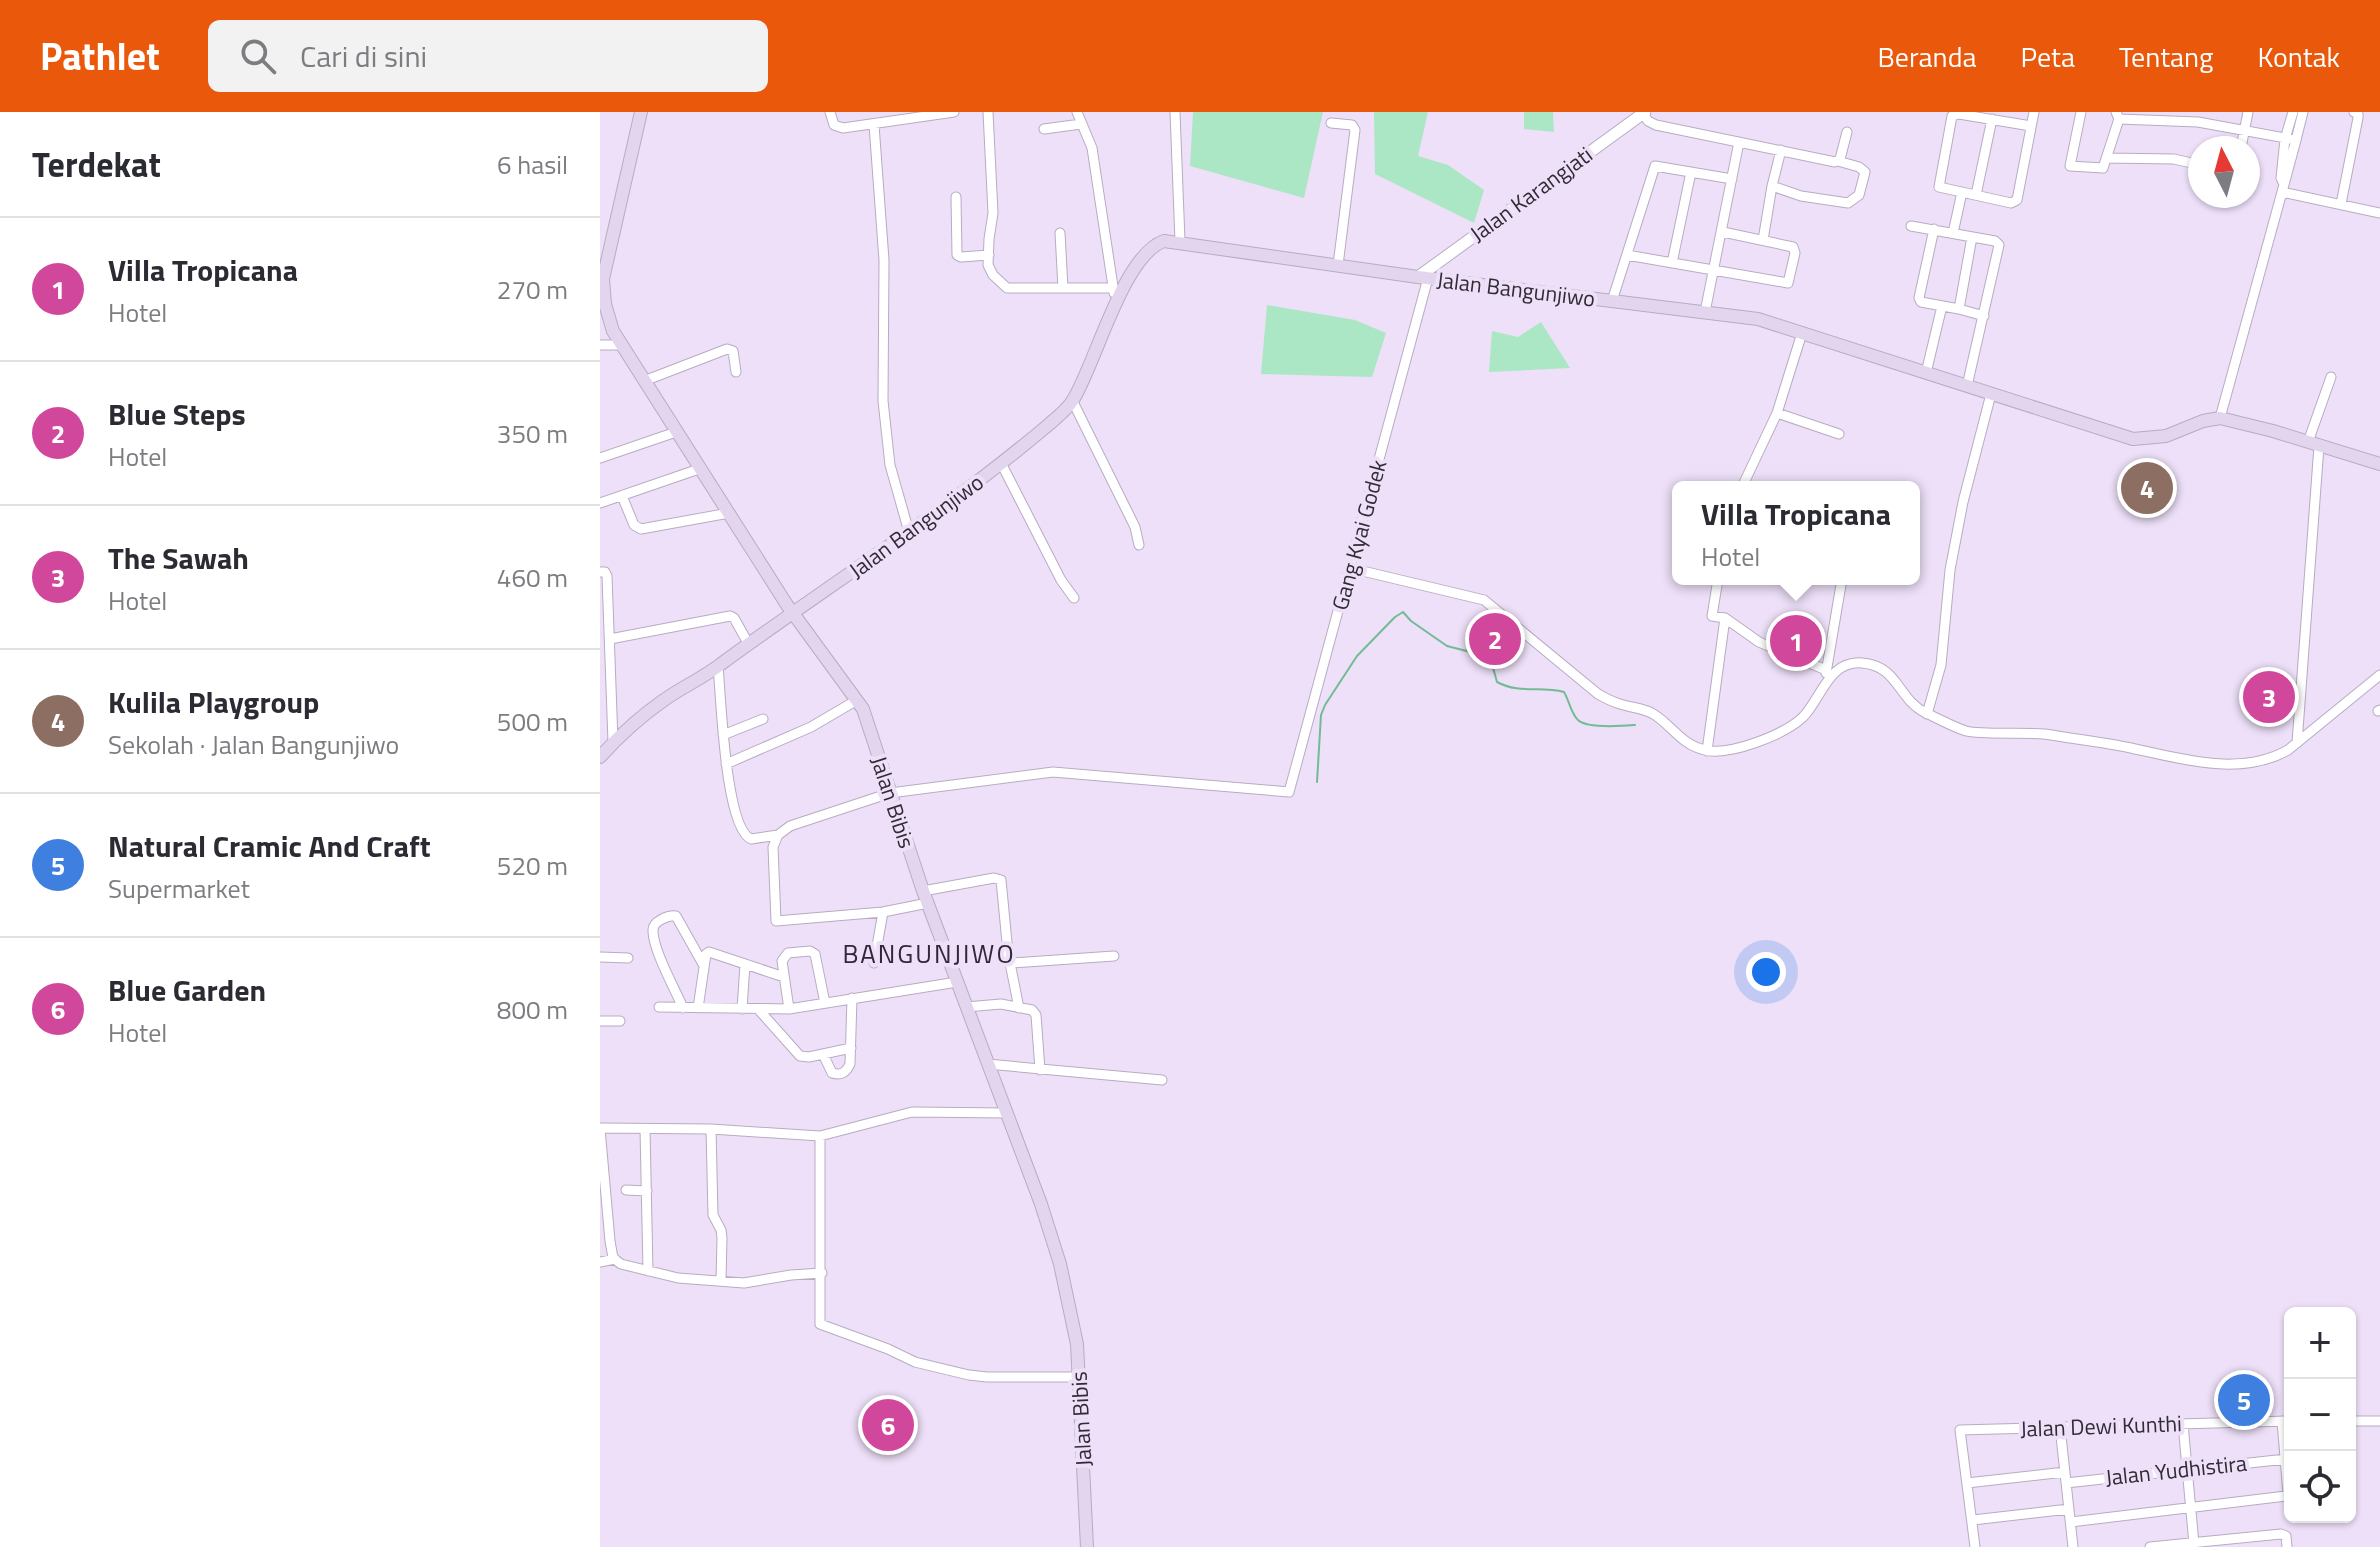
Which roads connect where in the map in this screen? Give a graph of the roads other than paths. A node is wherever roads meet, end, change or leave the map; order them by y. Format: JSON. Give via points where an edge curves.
{"nodes":[{"id":1,"x":641,"y":112,"type":"edge"},
{"id":2,"x":830,"y":112,"type":"edge"},
{"id":3,"x":954,"y":112,"type":"edge"},
{"id":4,"x":988,"y":112,"type":"edge"},
{"id":5,"x":1077,"y":112,"type":"edge"},
{"id":6,"x":1175,"y":112,"type":"edge"},
{"id":7,"x":2034,"y":112,"type":"edge"},
{"id":8,"x":2081,"y":112,"type":"edge"},
{"id":9,"x":2248,"y":112,"type":"edge"},
{"id":10,"x":2293,"y":112,"type":"edge"},
{"id":11,"x":2303,"y":112,"type":"edge"},
{"id":12,"x":2354,"y":112,"type":"edge"},
{"id":13,"x":1643,"y":113,"type":"edge"},
{"id":14,"x":2118,"y":116,"type":"edge"},
{"id":15,"x":1992,"y":119,"type":"junction"},
{"id":16,"x":1331,"y":123,"type":"dead end"},
{"id":17,"x":1081,"y":124,"type":"junction"},
{"id":18,"x":874,"y":125,"type":"junction"},
{"id":19,"x":2031,"y":126,"type":"junction"},
{"id":20,"x":1044,"y":129,"type":"dead end"},
{"id":21,"x":2246,"y":130,"type":"junction"},
{"id":22,"x":1847,"y":132,"type":"dead end"},
{"id":23,"x":2244,"y":136,"type":"edge"},
{"id":24,"x":2285,"y":139,"type":"junction"},
{"id":25,"x":2296,"y":140,"type":"junction"},
{"id":26,"x":1739,"y":142,"type":"junction"},
{"id":27,"x":1781,"y":150,"type":"junction"},
{"id":28,"x":2107,"y":158,"type":"junction"},
{"id":29,"x":1838,"y":161,"type":"junction"},
{"id":30,"x":2188,"y":162,"type":"edge"},
{"id":31,"x":1691,"y":172,"type":"junction"},
{"id":32,"x":1732,"y":179,"type":"junction"},
{"id":33,"x":1772,"y":186,"type":"junction"},
{"id":34,"x":2284,"y":189,"type":"junction"},
{"id":35,"x":1962,"y":192,"type":"junction"},
{"id":36,"x":1976,"y":195,"type":"junction"},
{"id":37,"x":956,"y":197,"type":"dead end"},
{"id":38,"x":2341,"y":204,"type":"junction"},
{"id":39,"x":2380,"y":213,"type":"edge"},
{"id":40,"x":1911,"y":226,"type":"dead end"},
{"id":41,"x":1934,"y":229,"type":"junction"},
{"id":42,"x":1723,"y":232,"type":"junction"},
{"id":43,"x":1060,"y":233,"type":"dead end"},
{"id":44,"x":1953,"y":233,"type":"junction"},
{"id":45,"x":1972,"y":237,"type":"junction"},
{"id":46,"x":1763,"y":240,"type":"junction"},
{"id":47,"x":1180,"y":241,"type":"junction"},
{"id":48,"x":989,"y":255,"type":"junction"},
{"id":49,"x":1627,"y":255,"type":"junction"},
{"id":50,"x":1672,"y":263,"type":"junction"},
{"id":51,"x":1338,"y":265,"type":"junction"},
{"id":52,"x":1715,"y":271,"type":"junction"},
{"id":53,"x":1423,"y":277,"type":"junction"},
{"id":54,"x":1063,"y":288,"type":"junction"},
{"id":55,"x":1113,"y":288,"type":"junction"},
{"id":56,"x":602,"y":289,"type":"edge"},
{"id":57,"x":1612,"y":301,"type":"junction"},
{"id":58,"x":1116,"y":304,"type":"junction"},
{"id":59,"x":1942,"y":306,"type":"junction"},
{"id":60,"x":1959,"y":309,"type":"junction"},
{"id":61,"x":1705,"y":312,"type":"junction"},
{"id":62,"x":1984,"y":316,"type":"junction"},
{"id":63,"x":1802,"y":333,"type":"junction"},
{"id":64,"x":600,"y":345,"type":"edge"},
{"id":65,"x":621,"y":345,"type":"junction"},
{"id":66,"x":736,"y":372,"type":"dead end"},
{"id":67,"x":1926,"y":373,"type":"junction"},
{"id":68,"x":2331,"y":377,"type":"dead end"},
{"id":69,"x":644,"y":381,"type":"junction"},
{"id":70,"x":1967,"y":386,"type":"junction"},
{"id":71,"x":1991,"y":394,"type":"junction"},
{"id":72,"x":1073,"y":402,"type":"junction"},
{"id":73,"x":1777,"y":413,"type":"junction"},
{"id":74,"x":2220,"y":418,"type":"junction"},
{"id":75,"x":676,"y":432,"type":"junction"},
{"id":76,"x":1839,"y":434,"type":"dead end"},
{"id":77,"x":2313,"y":444,"type":"junction"},
{"id":78,"x":600,"y":458,"type":"edge"},
{"id":79,"x":1001,"y":463,"type":"junction"},
{"id":80,"x":2380,"y":464,"type":"edge"},
{"id":81,"x":699,"y":469,"type":"junction"},
{"id":82,"x":1745,"y":481,"type":"edge"},
{"id":83,"x":622,"y":496,"type":"junction"},
{"id":84,"x":600,"y":503,"type":"edge"},
{"id":85,"x":729,"y":513,"type":"junction"},
{"id":86,"x":909,"y":532,"type":"junction"},
{"id":87,"x":1139,"y":545,"type":"dead end"},
{"id":88,"x":1350,"y":568,"type":"junction"},
{"id":89,"x":600,"y":572,"type":"edge"},
{"id":90,"x":1717,"y":585,"type":"edge"},
{"id":91,"x":1841,"y":585,"type":"edge"},
{"id":92,"x":1074,"y":598,"type":"dead end"},
{"id":93,"x":793,"y":613,"type":"junction"},
{"id":94,"x":1725,"y":618,"type":"junction"},
{"id":95,"x":610,"y":639,"type":"junction"},
{"id":96,"x":748,"y":643,"type":"junction"},
{"id":97,"x":718,"y":666,"type":"junction"},
{"id":98,"x":1826,"y":670,"type":"junction"},
{"id":99,"x":2380,"y":675,"type":"edge"},
{"id":100,"x":1824,"y":684,"type":"junction"},
{"id":101,"x":857,"y":700,"type":"junction"},
{"id":102,"x":1927,"y":714,"type":"junction"},
{"id":103,"x":763,"y":719,"type":"dead end"},
{"id":104,"x":723,"y":735,"type":"junction"},
{"id":105,"x":613,"y":742,"type":"junction"},
{"id":106,"x":2297,"y":743,"type":"junction"},
{"id":107,"x":1707,"y":751,"type":"junction"},
{"id":108,"x":600,"y":757,"type":"edge"},
{"id":109,"x":726,"y":764,"type":"junction"},
{"id":110,"x":890,"y":793,"type":"junction"},
{"id":111,"x":778,"y":835,"type":"junction"},
{"id":112,"x":925,"y":897,"type":"junction"},
{"id":113,"x":883,"y":912,"type":"junction"},
{"id":114,"x":1114,"y":956,"type":"dead end"},
{"id":115,"x":600,"y":957,"type":"edge"},
{"id":116,"x":628,"y":958,"type":"dead end"},
{"id":117,"x":874,"y":963,"type":"dead end"},
{"id":118,"x":1011,"y":963,"type":"junction"},
{"id":119,"x":703,"y":964,"type":"junction"},
{"id":120,"x":745,"y":964,"type":"junction"},
{"id":121,"x":784,"y":977,"type":"junction"},
{"id":122,"x":957,"y":982,"type":"junction"},
{"id":123,"x":852,"y":998,"type":"junction"},
{"id":124,"x":825,"y":1003,"type":"junction"},
{"id":125,"x":659,"y":1007,"type":"dead end"},
{"id":126,"x":966,"y":1007,"type":"junction"},
{"id":127,"x":683,"y":1008,"type":"junction"},
{"id":128,"x":698,"y":1008,"type":"junction"},
{"id":129,"x":1019,"y":1008,"type":"junction"},
{"id":130,"x":742,"y":1009,"type":"junction"},
{"id":131,"x":789,"y":1009,"type":"junction"},
{"id":132,"x":759,"y":1010,"type":"junction"},
{"id":133,"x":600,"y":1021,"type":"edge"},
{"id":134,"x":620,"y":1021,"type":"dead end"},
{"id":135,"x":851,"y":1048,"type":"junction"},
{"id":136,"x":823,"y":1054,"type":"junction"},
{"id":137,"x":987,"y":1064,"type":"junction"},
{"id":138,"x":1040,"y":1070,"type":"junction"},
{"id":139,"x":1162,"y":1080,"type":"dead end"},
{"id":140,"x":1006,"y":1113,"type":"junction"},
{"id":141,"x":600,"y":1129,"type":"edge"},
{"id":142,"x":645,"y":1129,"type":"junction"},
{"id":143,"x":711,"y":1129,"type":"junction"},
{"id":144,"x":820,"y":1136,"type":"junction"},
{"id":145,"x":626,"y":1190,"type":"dead end"},
{"id":146,"x":647,"y":1191,"type":"junction"},
{"id":147,"x":615,"y":1259,"type":"junction"},
{"id":148,"x":600,"y":1262,"type":"edge"},
{"id":149,"x":648,"y":1271,"type":"junction"},
{"id":150,"x":822,"y":1273,"type":"junction"},
{"id":151,"x":721,"y":1281,"type":"junction"},
{"id":152,"x":1079,"y":1377,"type":"junction"},
{"id":153,"x":2284,"y":1421,"type":"edge"},
{"id":154,"x":2356,"y":1421,"type":"edge"},
{"id":155,"x":2380,"y":1421,"type":"edge"},
{"id":156,"x":2183,"y":1424,"type":"junction"},
{"id":157,"x":2060,"y":1427,"type":"junction"},
{"id":158,"x":2284,"y":1459,"type":"edge"},
{"id":159,"x":2187,"y":1468,"type":"junction"},
{"id":160,"x":2066,"y":1477,"type":"junction"},
{"id":161,"x":1967,"y":1483,"type":"junction"},
{"id":162,"x":2284,"y":1495,"type":"edge"},
{"id":163,"x":2190,"y":1507,"type":"junction"},
{"id":164,"x":2069,"y":1509,"type":"junction"},
{"id":165,"x":1973,"y":1520,"type":"junction"},
{"id":166,"x":2071,"y":1522,"type":"junction"},
{"id":167,"x":2194,"y":1544,"type":"edge"},
{"id":168,"x":1087,"y":1547,"type":"edge"},
{"id":169,"x":1975,"y":1547,"type":"edge"},
{"id":170,"x":2073,"y":1547,"type":"edge"},
{"id":171,"x":2150,"y":1547,"type":"edge"},
{"id":172,"x":2287,"y":1547,"type":"edge"}],
"edges":[{"from":1,"to":56,"type":"main road","name":"Jalan Bibis"},
{"from":2,"to":18,"type":"street","via":[[837,127]]},
{"from":3,"to":18,"type":"street"},
{"from":4,"to":48,"type":"street","via":[[993,213]]},
{"from":5,"to":17,"type":"street"},
{"from":6,"to":47,"type":"street"},
{"from":7,"to":19,"type":"street"},
{"from":8,"to":28,"type":"street","via":[[2069,165],[2103,168]]},
{"from":9,"to":21,"type":"street"},
{"from":10,"to":24,"type":"street"},
{"from":11,"to":25,"type":"street"},
{"from":12,"to":38,"type":"street","via":[[2358,118]]},
{"from":13,"to":26,"type":"street","via":[[1656,125]]},
{"from":13,"to":53,"type":"street","name":"Jalan Karangjati"},
{"from":14,"to":21,"type":"street"},
{"from":14,"to":28,"type":"street"},
{"from":15,"to":19,"type":"street"},
{"from":15,"to":35,"type":"street","via":[[1959,114],[1950,118],[1939,187]]},
{"from":15,"to":36,"type":"street"},
{"from":16,"to":51,"type":"street","via":[[1355,130]]},
{"from":17,"to":20,"type":"street"},
{"from":17,"to":55,"type":"street","via":[[1092,148]]},
{"from":18,"to":86,"type":"street","via":[[884,260],[883,401],[890,465]]},
{"from":19,"to":36,"type":"street","via":[[2017,200]]},
{"from":21,"to":23,"type":"street"},
{"from":21,"to":24,"type":"street"},
{"from":22,"to":29,"type":"street"},
{"from":24,"to":25,"type":"street"},
{"from":24,"to":34,"type":"street"},
{"from":25,"to":34,"type":"street"},
{"from":26,"to":27,"type":"street"},
{"from":26,"to":32,"type":"street"},
{"from":27,"to":29,"type":"street"},
{"from":27,"to":33,"type":"street"},
{"from":28,"to":30,"type":"street"},
{"from":29,"to":33,"type":"street","via":[[1865,172],[1853,202],[1838,204]]},
{"from":31,"to":32,"type":"street"},
{"from":31,"to":49,"type":"street","via":[[1655,166]]},
{"from":31,"to":50,"type":"street"},
{"from":32,"to":42,"type":"street"},
{"from":33,"to":46,"type":"street"},
{"from":34,"to":38,"type":"street"},
{"from":34,"to":74,"type":"street"},
{"from":35,"to":36,"type":"street"},
{"from":35,"to":44,"type":"street"},
{"from":37,"to":48,"type":"street","via":[[957,255]]},
{"from":38,"to":39,"type":"street"},
{"from":40,"to":41,"type":"street"},
{"from":41,"to":44,"type":"street"},
{"from":41,"to":59,"type":"street","via":[[1919,298]]},
{"from":42,"to":46,"type":"street"},
{"from":42,"to":52,"type":"street"},
{"from":43,"to":54,"type":"street"},
{"from":44,"to":45,"type":"street"},
{"from":45,"to":60,"type":"street"},
{"from":45,"to":62,"type":"street","via":[[1999,245]]},
{"from":46,"to":52,"type":"street","via":[[1795,248],[1788,283]]},
{"from":47,"to":51,"type":"main road","name":"Jalan Bangunjiwo"},
{"from":47,"to":58,"type":"main road","name":"Jalan Bangunjiwo","via":[[1164,241],[1147,251]]},
{"from":48,"to":54,"type":"street","via":[[990,269],[1007,288]]},
{"from":49,"to":50,"type":"street"},
{"from":49,"to":57,"type":"street"},
{"from":50,"to":52,"type":"street"},
{"from":51,"to":53,"type":"main road","name":"Jalan Bangunjiwo"},
{"from":52,"to":61,"type":"street"},
{"from":53,"to":57,"type":"main road","name":"Jalan Bangunjiwo"},
{"from":53,"to":88,"type":"street","name":"Gang Kyai Godek"},
{"from":54,"to":55,"type":"street"},
{"from":55,"to":58,"type":"street"},
{"from":56,"to":65,"type":"main road","name":"Jalan Bibis"},
{"from":57,"to":61,"type":"main road","name":"Jalan Bangunjiwo"},
{"from":58,"to":72,"type":"main road","name":"Jalan Bangunjiwo"},
{"from":59,"to":60,"type":"street"},
{"from":59,"to":67,"type":"street"},
{"from":60,"to":62,"type":"street"},
{"from":61,"to":63,"type":"main road","name":"Jalan Bangunjiwo","via":[[1758,319]]},
{"from":62,"to":70,"type":"street"},
{"from":63,"to":67,"type":"main road","name":"Jalan Bangunjiwo"},
{"from":63,"to":73,"type":"street"},
{"from":64,"to":65,"type":"street"},
{"from":65,"to":69,"type":"main road","name":"Jalan Bibis"},
{"from":66,"to":69,"type":"street","via":[[733,351],[727,349]]},
{"from":67,"to":70,"type":"main road","name":"Jalan Bangunjiwo"},
{"from":68,"to":77,"type":"street"},
{"from":69,"to":75,"type":"main road","name":"Jalan Bibis"},
{"from":70,"to":71,"type":"main road","name":"Jalan Bangunjiwo"},
{"from":71,"to":74,"type":"main road","name":"Jalan Bangunjiwo","via":[[2133,439],[2166,436]]},
{"from":71,"to":102,"type":"street","via":[[1963,502],[1941,665]]},
{"from":72,"to":79,"type":"main road","name":"Jalan Bangunjiwo"},
{"from":72,"to":87,"type":"street"},
{"from":73,"to":76,"type":"street"},
{"from":73,"to":82,"type":"street"},
{"from":74,"to":77,"type":"main road"},
{"from":75,"to":78,"type":"street"},
{"from":75,"to":81,"type":"main road","name":"Jalan Bibis"},
{"from":77,"to":80,"type":"main road"},
{"from":77,"to":106,"type":"street"},
{"from":79,"to":86,"type":"main road","name":"Jalan Bangunjiwo"},
{"from":79,"to":92,"type":"street"},
{"from":81,"to":83,"type":"street"},
{"from":81,"to":85,"type":"main road","name":"Jalan Bibis"},
{"from":83,"to":84,"type":"street"},
{"from":83,"to":85,"type":"street","via":[[634,525],[641,529]]},
{"from":85,"to":93,"type":"main road","name":"Jalan Bibis"},
{"from":86,"to":93,"type":"main road","name":"Jalan Bangunjiwo"},
{"from":88,"to":107,"type":"street","via":[[1484,600],[1598,694],[1654,714],[1678,737]]},
{"from":88,"to":110,"type":"street","name":"Gang Kyai Godek","via":[[1289,792],[1053,772]]},
{"from":89,"to":95,"type":"street","via":[[607,576]]},
{"from":90,"to":94,"type":"street","via":[[1712,615]]},
{"from":91,"to":98,"type":"street"},
{"from":93,"to":96,"type":"main road","name":"Jalan Bangunjiwo"},
{"from":93,"to":101,"type":"main road","name":"Jalan Bibis"},
{"from":94,"to":98,"type":"street","via":[[1759,642]]},
{"from":94,"to":107,"type":"street"},
{"from":95,"to":96,"type":"street","via":[[730,616]]},
{"from":95,"to":105,"type":"street"},
{"from":96,"to":97,"type":"main road","name":"Jalan Bangunjiwo"},
{"from":97,"to":104,"type":"street"},
{"from":97,"to":105,"type":"main road","name":"Jalan Bangunjiwo"},
{"from":98,"to":100,"type":"street"},
{"from":99,"to":106,"type":"street"},
{"from":100,"to":102,"type":"street","via":[[1851,663],[1881,667]]},
{"from":100,"to":107,"type":"street","via":[[1802,717],[1780,731],[1733,749]]},
{"from":101,"to":109,"type":"street","via":[[811,727]]},
{"from":101,"to":110,"type":"main road","name":"Jalan Bibis"},
{"from":102,"to":106,"type":"street","via":[[1968,732],[2045,734],[2226,765],[2273,759]]},
{"from":103,"to":104,"type":"street"},
{"from":104,"to":109,"type":"street"},
{"from":105,"to":108,"type":"main road","name":"Jalan Bangunjiwo"},
{"from":109,"to":111,"type":"street","via":[[745,836]]},
{"from":110,"to":111,"type":"street","via":[[790,826]]},
{"from":110,"to":112,"type":"main road","name":"Jalan Bibis"},
{"from":111,"to":113,"type":"street","via":[[773,847],[776,921]]},
{"from":112,"to":113,"type":"street"},
{"from":112,"to":118,"type":"street","via":[[1001,880]]},
{"from":112,"to":122,"type":"main road","name":"Jalan Bibis"},
{"from":113,"to":117,"type":"street"},
{"from":114,"to":118,"type":"street"},
{"from":115,"to":116,"type":"street"},
{"from":118,"to":129,"type":"street"},
{"from":119,"to":120,"type":"street","via":[[709,952]]},
{"from":119,"to":127,"type":"street","via":[[676,916],[654,924],[661,958]]},
{"from":119,"to":128,"type":"street"},
{"from":120,"to":121,"type":"street"},
{"from":120,"to":130,"type":"street"},
{"from":121,"to":124,"type":"street","via":[[785,955],[813,952]]},
{"from":121,"to":131,"type":"street"},
{"from":122,"to":123,"type":"street"},
{"from":122,"to":126,"type":"main road","name":"Jalan Bibis"},
{"from":123,"to":124,"type":"street"},
{"from":123,"to":135,"type":"street"},
{"from":124,"to":131,"type":"street"},
{"from":125,"to":127,"type":"street"},
{"from":126,"to":129,"type":"street"},
{"from":126,"to":137,"type":"main road","name":"Jalan Bibis"},
{"from":127,"to":128,"type":"street"},
{"from":128,"to":130,"type":"street"},
{"from":129,"to":138,"type":"street","via":[[1036,1015]]},
{"from":130,"to":132,"type":"street"},
{"from":131,"to":132,"type":"street"},
{"from":132,"to":136,"type":"street","via":[[800,1056]]},
{"from":133,"to":134,"type":"street"},
{"from":135,"to":136,"type":"street"},
{"from":135,"to":136,"type":"street","via":[[850,1064],[842,1074],[829,1070]]},
{"from":137,"to":138,"type":"street"},
{"from":137,"to":140,"type":"main road","name":"Jalan Bibis"},
{"from":138,"to":139,"type":"street"},
{"from":140,"to":144,"type":"street","via":[[912,1112]]},
{"from":140,"to":152,"type":"main road","name":"Jalan Bibis","via":[[1060,1264]]},
{"from":141,"to":142,"type":"street"},
{"from":141,"to":147,"type":"street"},
{"from":142,"to":143,"type":"street"},
{"from":142,"to":146,"type":"street"},
{"from":143,"to":144,"type":"street"},
{"from":143,"to":151,"type":"street"},
{"from":144,"to":150,"type":"street"},
{"from":145,"to":146,"type":"street"},
{"from":146,"to":149,"type":"street"},
{"from":147,"to":148,"type":"street"},
{"from":147,"to":149,"type":"street"},
{"from":149,"to":151,"type":"street"},
{"from":150,"to":151,"type":"street"},
{"from":150,"to":152,"type":"street","via":[[823,1325],[915,1362],[969,1375]]},
{"from":152,"to":168,"type":"main road","name":"Jalan Bibis"},
{"from":153,"to":156,"type":"street","name":"Jalan Dewi Kunthi"},
{"from":154,"to":155,"type":"street"},
{"from":156,"to":157,"type":"street","name":"Jalan Dewi Kunthi"},
{"from":156,"to":159,"type":"street"},
{"from":157,"to":160,"type":"street"},
{"from":157,"to":161,"type":"street","name":"Jalan Dewi Kunthi","via":[[1960,1430]]},
{"from":158,"to":159,"type":"street","name":"Jalan Yudhistira"},
{"from":159,"to":160,"type":"street","name":"Jalan Yudhistira"},
{"from":159,"to":163,"type":"street"},
{"from":160,"to":161,"type":"street","name":"Jalan Yudhistira"},
{"from":160,"to":164,"type":"street"},
{"from":161,"to":165,"type":"street"},
{"from":162,"to":163,"type":"street"},
{"from":163,"to":166,"type":"street"},
{"from":163,"to":167,"type":"street"},
{"from":164,"to":165,"type":"street"},
{"from":164,"to":166,"type":"street"},
{"from":165,"to":169,"type":"street"},
{"from":166,"to":170,"type":"street"},
{"from":167,"to":171,"type":"street"},
{"from":167,"to":172,"type":"street","via":[[2281,1534]]}]}
